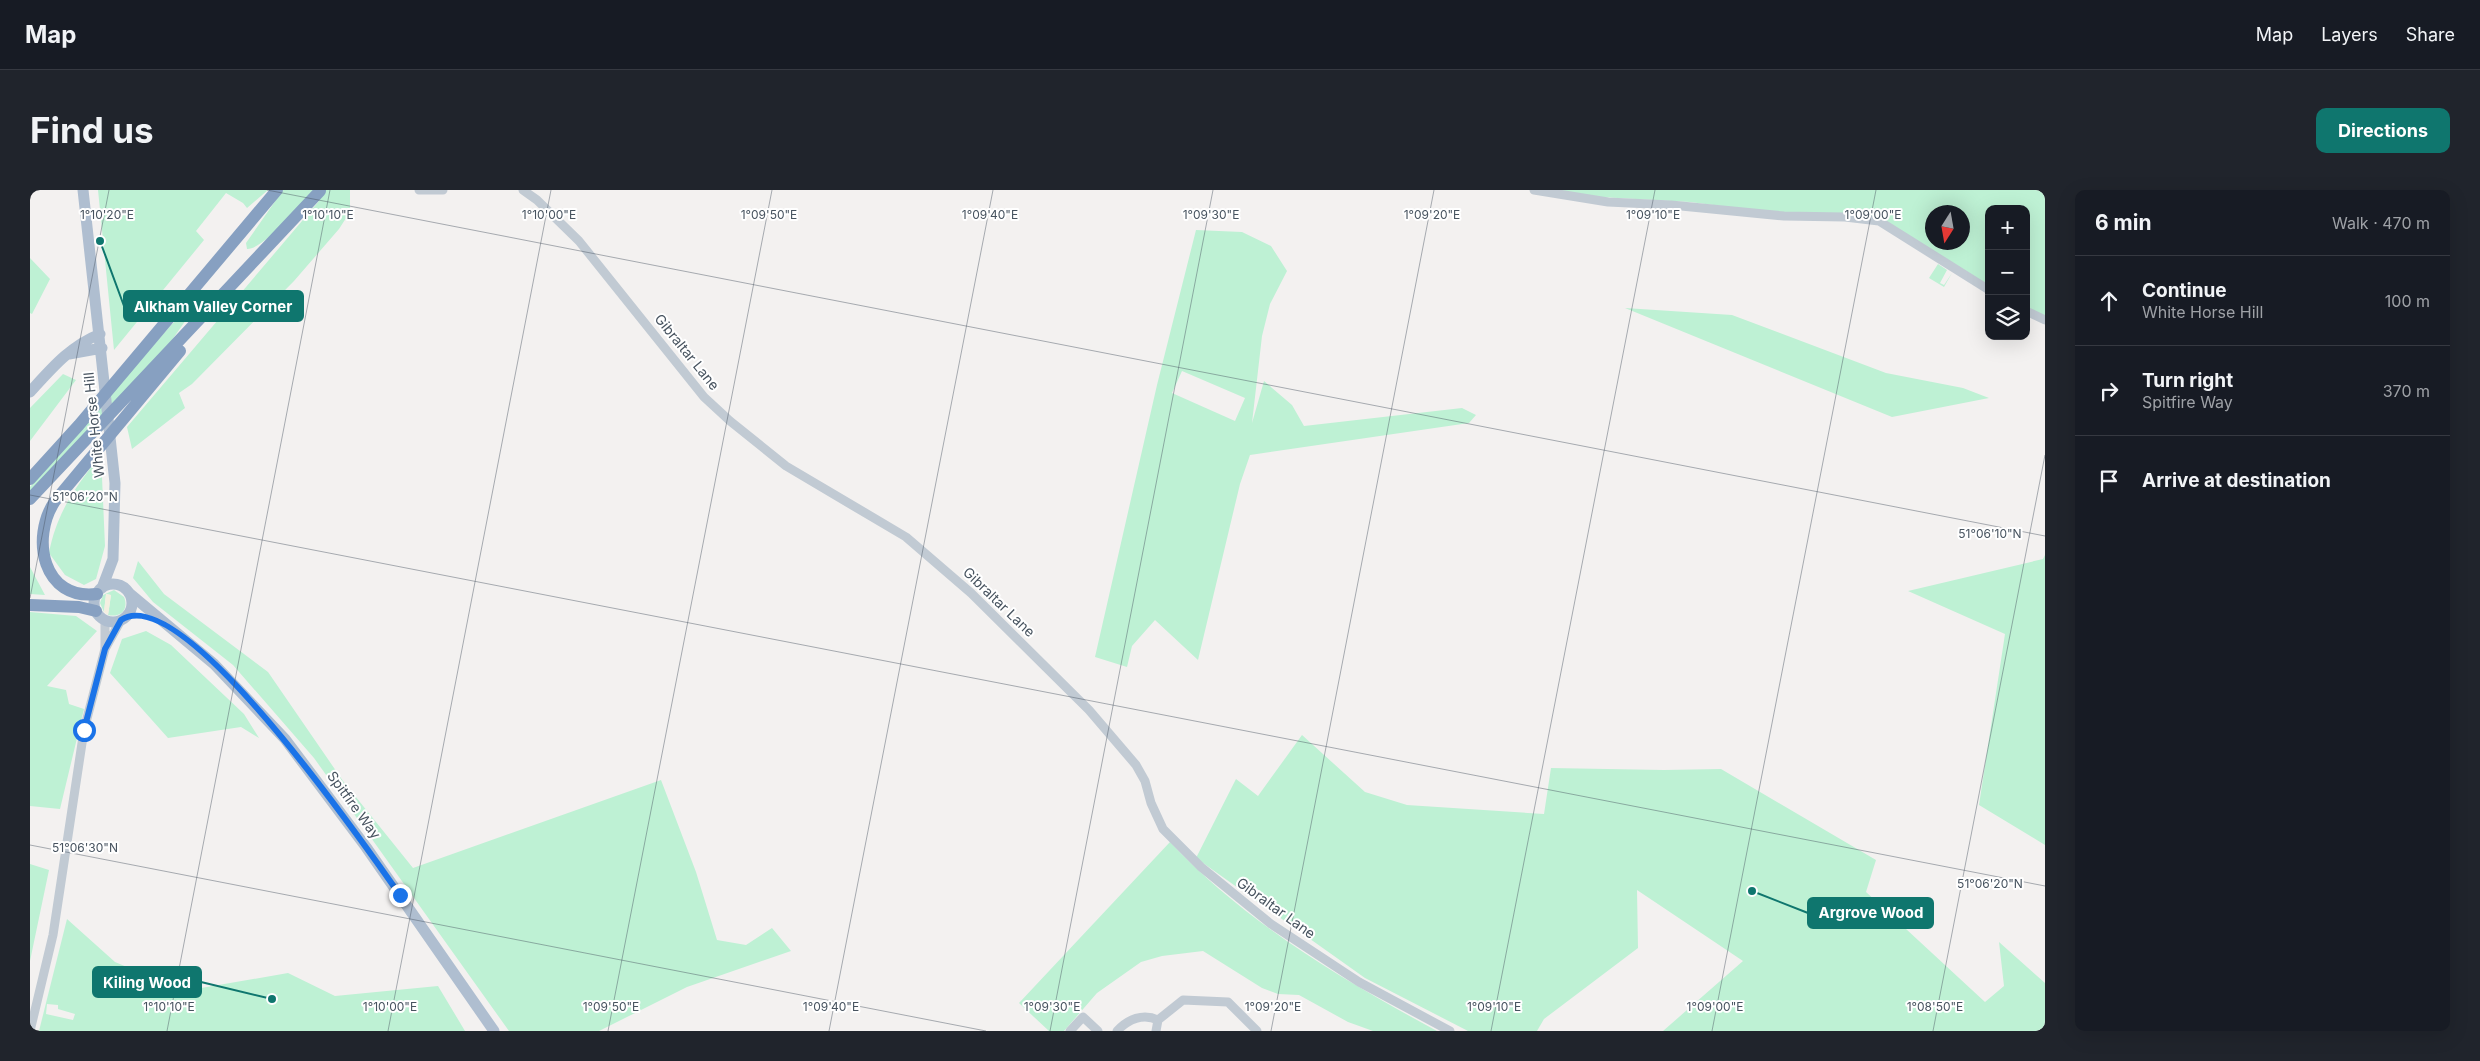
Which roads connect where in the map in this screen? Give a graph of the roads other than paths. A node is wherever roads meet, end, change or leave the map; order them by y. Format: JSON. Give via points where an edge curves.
{"nodes":[{"id":1,"x":83,"y":190,"type":"edge"},
{"id":2,"x":277,"y":190,"type":"edge"},
{"id":3,"x":419,"y":190,"type":"edge"},
{"id":4,"x":443,"y":190,"type":"edge"},
{"id":5,"x":523,"y":190,"type":"edge"},
{"id":6,"x":1534,"y":190,"type":"edge"},
{"id":7,"x":320,"y":191,"type":"dead end"},
{"id":8,"x":240,"y":277,"type":"junction"},
{"id":9,"x":1985,"y":288,"type":"edge"},
{"id":10,"x":2030,"y":313,"type":"edge"},
{"id":11,"x":2045,"y":320,"type":"edge"},
{"id":12,"x":100,"y":334,"type":"junction"},
{"id":13,"x":102,"y":348,"type":"junction"},
{"id":14,"x":66,"y":354,"type":"junction"},
{"id":15,"x":30,"y":392,"type":"edge"},
{"id":16,"x":79,"y":425,"type":"junction"},
{"id":17,"x":30,"y":468,"type":"edge"},
{"id":18,"x":30,"y":479,"type":"edge"},
{"id":19,"x":30,"y":499,"type":"edge"},
{"id":20,"x":113,"y":558,"type":"junction"},
{"id":21,"x":126,"y":590,"type":"junction"},
{"id":22,"x":100,"y":591,"type":"junction"},
{"id":23,"x":30,"y":605,"type":"edge"},
{"id":24,"x":100,"y":615,"type":"junction"},
{"id":25,"x":124,"y":618,"type":"junction"},
{"id":26,"x":162,"y":622,"type":"junction"},
{"id":27,"x":105,"y":649,"type":"junction"},
{"id":28,"x":1158,"y":1020,"type":"junction"},
{"id":29,"x":30,"y":1031,"type":"edge"},
{"id":30,"x":494,"y":1031,"type":"edge"},
{"id":31,"x":1070,"y":1031,"type":"edge"},
{"id":32,"x":1098,"y":1031,"type":"edge"},
{"id":33,"x":1116,"y":1031,"type":"edge"},
{"id":34,"x":1156,"y":1031,"type":"edge"},
{"id":35,"x":1256,"y":1031,"type":"edge"},
{"id":36,"x":1450,"y":1031,"type":"edge"}],
"edges":[{"from":1,"to":12,"type":"main road","name":"White Horse Hill"},
{"from":2,"to":16,"type":"highway"},
{"from":3,"to":4,"type":"street"},
{"from":5,"to":36,"type":"street","name":"Gibraltar Lane","via":[[579,241],[704,397],[730,422],[786,466],[906,537],[971,593],[1089,710],[1136,765],[1163,829],[1201,868],[1271,924],[1343,972]]},
{"from":6,"to":9,"type":"street","via":[[1608,202],[1784,216],[1846,217],[1879,222]]},
{"from":7,"to":8,"type":"highway"},
{"from":8,"to":19,"type":"highway"},
{"from":8,"to":22,"type":"highway","via":[[49,509],[41,541],[46,565],[72,592]]},
{"from":10,"to":11,"type":"street"},
{"from":12,"to":13,"type":"main road","name":"White Horse Hill"},
{"from":12,"to":14,"type":"main road","via":[[81,342]]},
{"from":13,"to":14,"type":"main road"},
{"from":13,"to":20,"type":"main road","name":"White Horse Hill","via":[[116,517]]},
{"from":14,"to":15,"type":"main road"},
{"from":16,"to":17,"type":"highway"},
{"from":16,"to":18,"type":"highway"},
{"from":20,"to":21,"type":"main road","name":"White Horse Hill","via":[[118,579]]},
{"from":20,"to":22,"type":"main road","name":"White Horse Hill"},
{"from":21,"to":22,"type":"main road","via":[[112,585]]},
{"from":21,"to":25,"type":"main road","via":[[132,606]]},
{"from":21,"to":26,"type":"main road","name":"Spitfire Way"},
{"from":22,"to":24,"type":"main road","via":[[95,599]]},
{"from":23,"to":24,"type":"highway","via":[[79,606]]},
{"from":24,"to":25,"type":"main road"},
{"from":24,"to":27,"type":"street"},
{"from":25,"to":26,"type":"main road","name":"Spitfire Way","via":[[143,615]]},
{"from":25,"to":27,"type":"street"},
{"from":26,"to":30,"type":"main road","name":"Spitfire Way","via":[[214,664],[285,739],[372,855]]},
{"from":27,"to":29,"type":"street","via":[[84,730],[53,935]]},
{"from":28,"to":33,"type":"street","via":[[1148,1016],[1131,1020]]},
{"from":28,"to":34,"type":"street"},
{"from":28,"to":35,"type":"street","via":[[1183,1000],[1224,1000]]},
{"from":31,"to":32,"type":"street","via":[[1080,1014]]}]}
